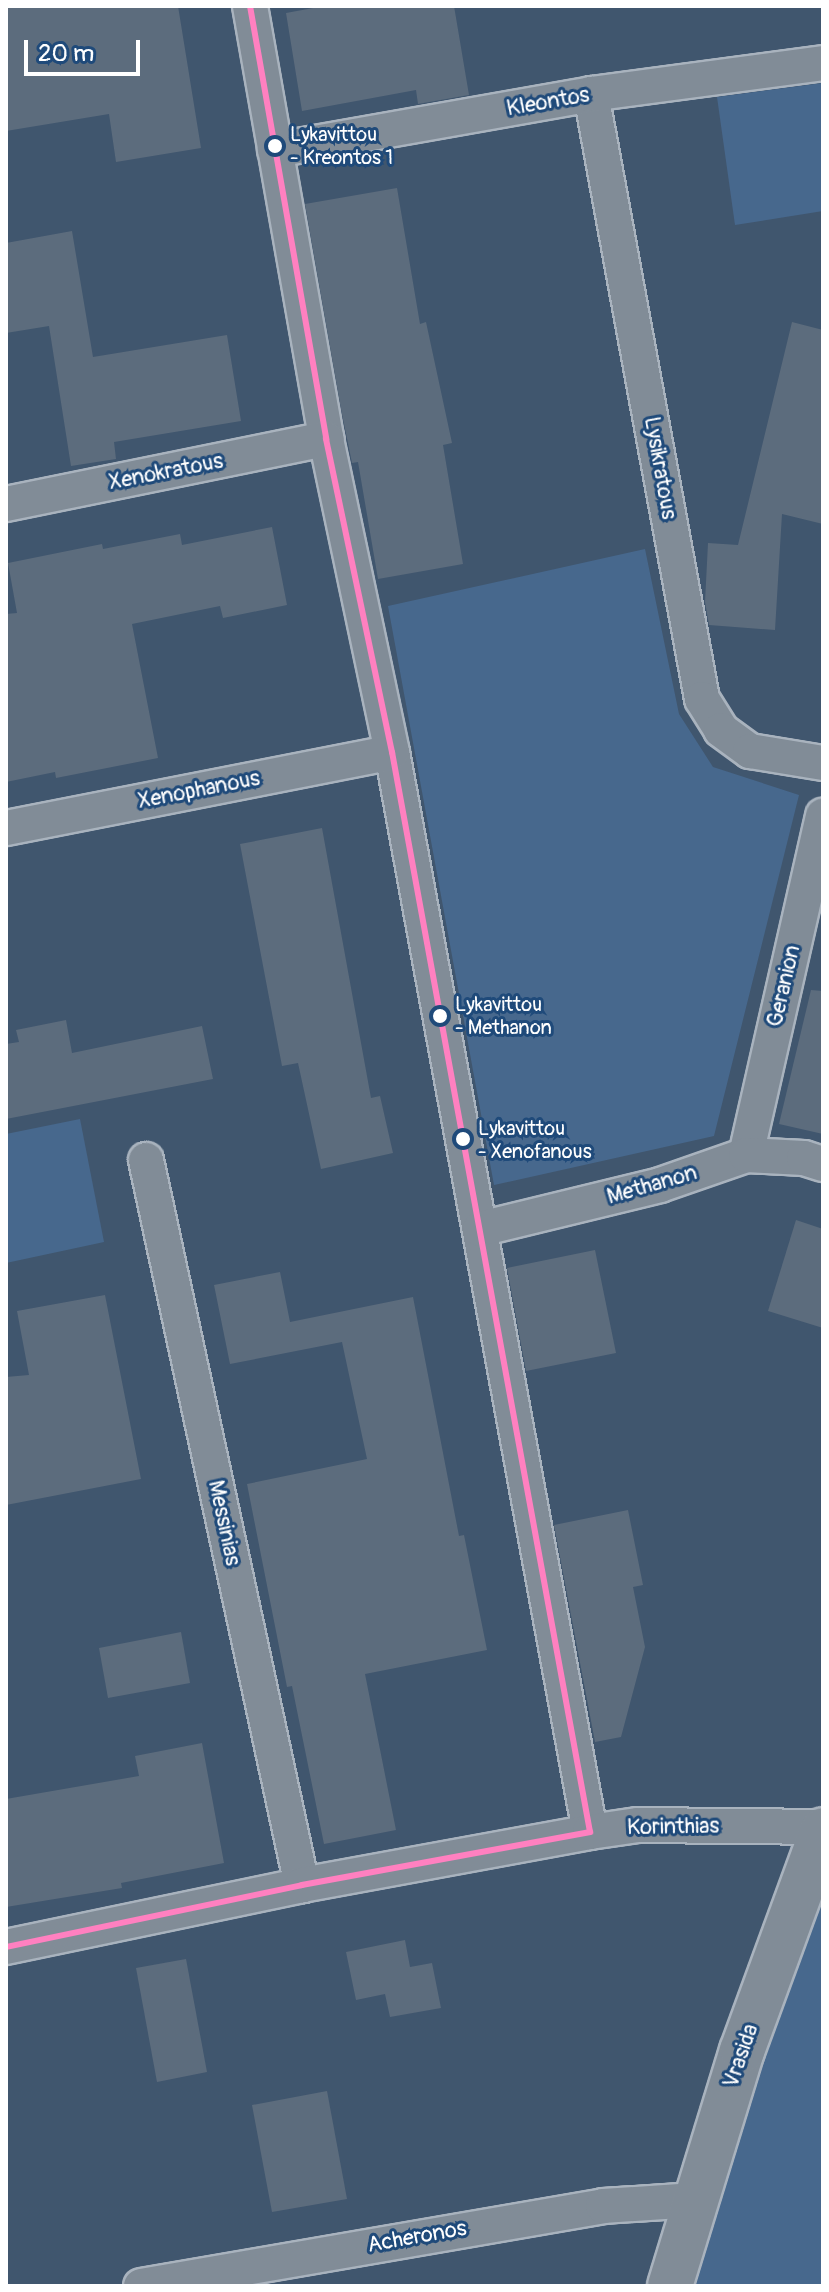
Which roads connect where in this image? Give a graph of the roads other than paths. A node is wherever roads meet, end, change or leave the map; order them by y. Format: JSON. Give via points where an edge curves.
{"nodes":[{"id":1,"x":250,"y":6,"type":"edge"},
{"id":2,"x":823,"y":63,"type":"edge"},
{"id":3,"x":591,"y":94,"type":"junction"},
{"id":4,"x":275,"y":150,"type":"junction"},
{"id":5,"x":326,"y":439,"type":"junction"},
{"id":6,"x":6,"y":504,"type":"edge"},
{"id":7,"x":392,"y":752,"type":"junction"},
{"id":8,"x":823,"y":763,"type":"edge"},
{"id":9,"x":823,"y":816,"type":"edge"},
{"id":10,"x":6,"y":828,"type":"edge"},
{"id":11,"x":746,"y":1155,"type":"junction"},
{"id":12,"x":146,"y":1160,"type":"dead end"},
{"id":13,"x":823,"y":1164,"type":"edge"},
{"id":14,"x":480,"y":1229,"type":"junction"},
{"id":15,"x":823,"y":1828,"type":"edge"},
{"id":16,"x":590,"y":1832,"type":"junction"},
{"id":17,"x":302,"y":1885,"type":"junction"},
{"id":18,"x":6,"y":1947,"type":"edge"},
{"id":19,"x":695,"y":2200,"type":"junction"},
{"id":20,"x":311,"y":2271,"type":"edge"},
{"id":21,"x":141,"y":2286,"type":"edge"},
{"id":22,"x":670,"y":2286,"type":"edge"}],
"edges":[{"from":1,"to":4,"type":"street"},
{"from":2,"to":3,"type":"street","name":"Kleontos"},
{"from":3,"to":4,"type":"street","name":"Kleontos"},
{"from":3,"to":8,"type":"street","name":"Lysikratous","via":[[702,699],[721,730],[750,751]]},
{"from":4,"to":5,"type":"street"},
{"from":5,"to":6,"type":"street","name":"Xenokratous"},
{"from":5,"to":7,"type":"street"},
{"from":7,"to":10,"type":"street","name":"Xenophanous"},
{"from":7,"to":14,"type":"street"},
{"from":9,"to":11,"type":"street","name":"Geranion"},
{"from":11,"to":13,"type":"street","name":"Methanon"},
{"from":11,"to":14,"type":"street","name":"Methanon","via":[[660,1185]]},
{"from":12,"to":17,"type":"street","name":"Messinias"},
{"from":14,"to":16,"type":"street"},
{"from":15,"to":16,"type":"street","name":"Korinthias","via":[[638,1825]]},
{"from":15,"to":19,"type":"street","name":"Vrasida","via":[[742,2051]]},
{"from":16,"to":17,"type":"street","name":"Korinthias"},
{"from":17,"to":18,"type":"street","name":"Korinthias"},
{"from":19,"to":20,"type":"street","name":"Acheronos","via":[[603,2206]]},
{"from":19,"to":22,"type":"street","name":"Vrasida"},
{"from":20,"to":21,"type":"street","name":"Acheronos"}]}
